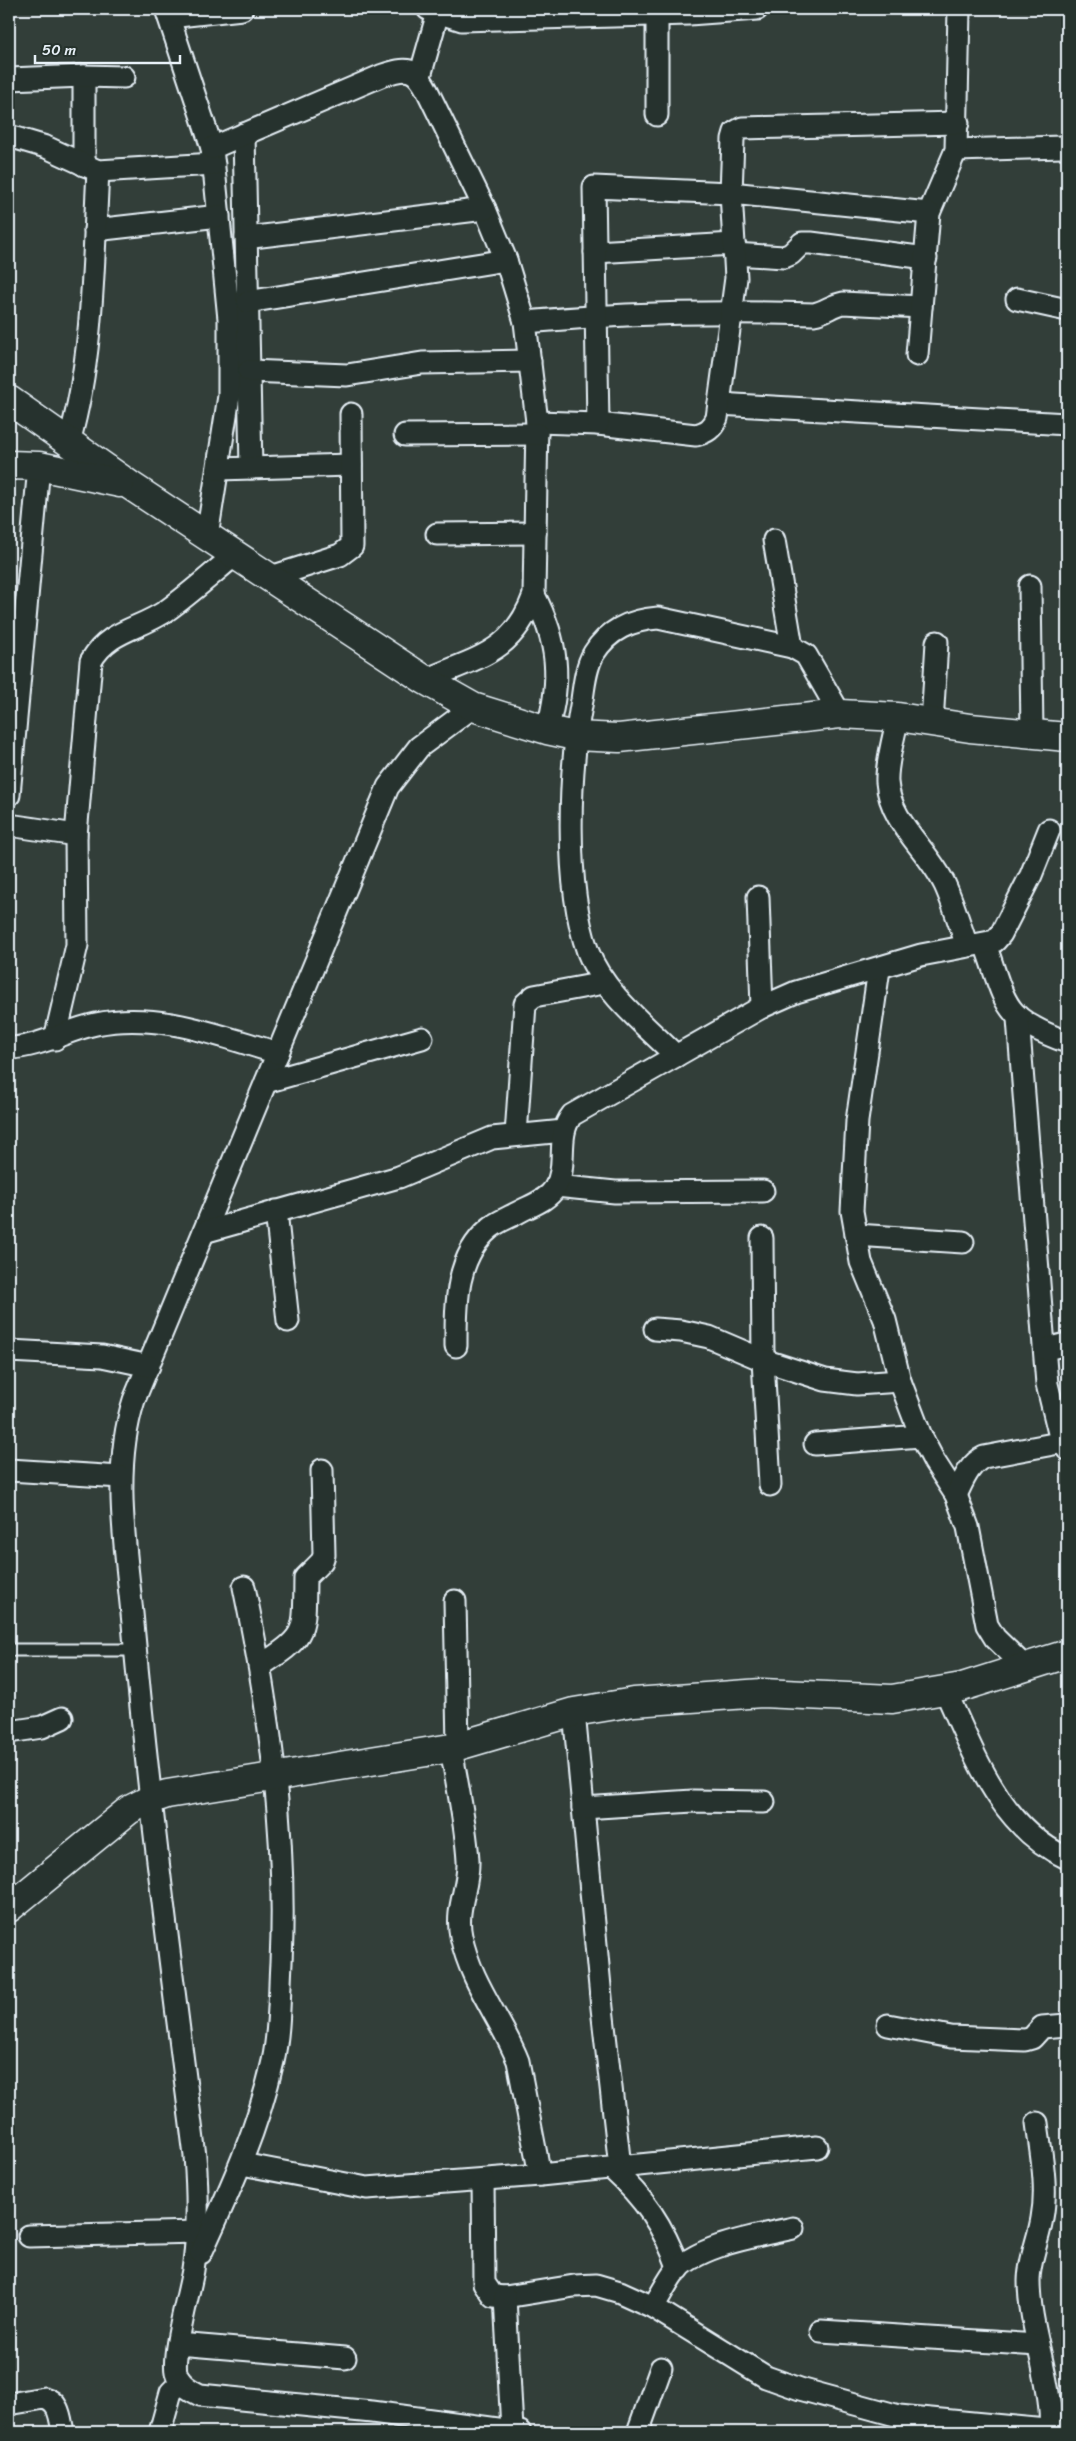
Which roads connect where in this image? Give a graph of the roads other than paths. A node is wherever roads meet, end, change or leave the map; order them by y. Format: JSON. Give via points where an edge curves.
{"nodes":[{"id":1,"x":242,"y":9,"type":"edge"},
{"id":2,"x":757,"y":9,"type":"edge"},
{"id":3,"x":959,"y":9,"type":"edge"},
{"id":4,"x":435,"y":10,"type":"edge"},
{"id":5,"x":167,"y":13,"type":"edge"},
{"id":6,"x":529,"y":13,"type":"edge"},
{"id":7,"x":657,"y":14,"type":"junction"},
{"id":8,"x":84,"y":76,"type":"junction"},
{"id":9,"x":420,"y":76,"type":"junction"},
{"id":10,"x":124,"y":77,"type":"dead end"},
{"id":11,"x":9,"y":79,"type":"edge"},
{"id":12,"x":657,"y":115,"type":"dead end"},
{"id":13,"x":958,"y":123,"type":"junction"},
{"id":14,"x":244,"y":134,"type":"junction"},
{"id":15,"x":9,"y":136,"type":"edge"},
{"id":16,"x":1062,"y":147,"type":"dead end"},
{"id":17,"x":956,"y":150,"type":"junction"},
{"id":18,"x":214,"y":156,"type":"junction"},
{"id":19,"x":91,"y":168,"type":"junction"},
{"id":20,"x":731,"y":193,"type":"junction"},
{"id":21,"x":932,"y":206,"type":"junction"},
{"id":22,"x":485,"y":209,"type":"junction"},
{"id":23,"x":220,"y":216,"type":"junction"},
{"id":24,"x":95,"y":230,"type":"junction"},
{"id":25,"x":246,"y":238,"type":"junction"},
{"id":26,"x":734,"y":249,"type":"junction"},
{"id":27,"x":595,"y":252,"type":"junction"},
{"id":28,"x":926,"y":258,"type":"junction"},
{"id":29,"x":506,"y":260,"type":"junction"},
{"id":30,"x":1017,"y":299,"type":"dead end"},
{"id":31,"x":248,"y":302,"type":"junction"},
{"id":32,"x":922,"y":307,"type":"junction"},
{"id":33,"x":1067,"y":310,"type":"edge"},
{"id":34,"x":732,"y":311,"type":"junction"},
{"id":35,"x":596,"y":315,"type":"junction"},
{"id":36,"x":525,"y":322,"type":"junction"},
{"id":37,"x":917,"y":355,"type":"dead end"},
{"id":38,"x":530,"y":361,"type":"junction"},
{"id":39,"x":249,"y":371,"type":"junction"},
{"id":40,"x":9,"y":400,"type":"edge"},
{"id":41,"x":719,"y":404,"type":"junction"},
{"id":42,"x":351,"y":414,"type":"dead end"},
{"id":43,"x":598,"y":424,"type":"junction"},
{"id":44,"x":1067,"y":424,"type":"edge"},
{"id":45,"x":537,"y":428,"type":"junction"},
{"id":46,"x":405,"y":435,"type":"dead end"},
{"id":47,"x":69,"y":442,"type":"junction"},
{"id":48,"x":9,"y":465,"type":"edge"},
{"id":49,"x":351,"y":465,"type":"junction"},
{"id":50,"x":39,"y":466,"type":"junction"},
{"id":51,"x":251,"y":468,"type":"junction"},
{"id":52,"x":218,"y":469,"type":"junction"},
{"id":53,"x":132,"y":486,"type":"junction"},
{"id":54,"x":536,"y":533,"type":"junction"},
{"id":55,"x":436,"y":534,"type":"dead end"},
{"id":56,"x":207,"y":536,"type":"junction"},
{"id":57,"x":774,"y":540,"type":"dead end"},
{"id":58,"x":236,"y":554,"type":"junction"},
{"id":59,"x":271,"y":577,"type":"junction"},
{"id":60,"x":1030,"y":586,"type":"dead end"},
{"id":61,"x":534,"y":594,"type":"junction"},
{"id":62,"x":937,"y":642,"type":"dead end"},
{"id":63,"x":792,"y":647,"type":"junction"},
{"id":64,"x":425,"y":680,"type":"junction"},
{"id":65,"x":473,"y":707,"type":"junction"},
{"id":66,"x":840,"y":714,"type":"junction"},
{"id":67,"x":898,"y":717,"type":"junction"},
{"id":68,"x":932,"y":723,"type":"junction"},
{"id":69,"x":547,"y":730,"type":"junction"},
{"id":70,"x":1032,"y":734,"type":"junction"},
{"id":71,"x":576,"y":736,"type":"junction"},
{"id":72,"x":1067,"y":737,"type":"edge"},
{"id":73,"x":9,"y":795,"type":"edge"},
{"id":74,"x":9,"y":825,"type":"edge"},
{"id":75,"x":1049,"y":830,"type":"dead end"},
{"id":76,"x":76,"y":835,"type":"junction"},
{"id":77,"x":758,"y":897,"type":"dead end"},
{"id":78,"x":976,"y":945,"type":"junction"},
{"id":79,"x":879,"y":969,"type":"junction"},
{"id":80,"x":604,"y":983,"type":"junction"},
{"id":81,"x":762,"y":1007,"type":"junction"},
{"id":82,"x":1018,"y":1019,"type":"junction"},
{"id":83,"x":422,"y":1038,"type":"dead end"},
{"id":84,"x":55,"y":1039,"type":"junction"},
{"id":85,"x":1067,"y":1042,"type":"edge"},
{"id":86,"x":9,"y":1048,"type":"edge"},
{"id":87,"x":278,"y":1053,"type":"junction"},
{"id":88,"x":676,"y":1056,"type":"junction"},
{"id":89,"x":266,"y":1082,"type":"junction"},
{"id":90,"x":564,"y":1131,"type":"junction"},
{"id":91,"x":516,"y":1135,"type":"junction"},
{"id":92,"x":556,"y":1186,"type":"junction"},
{"id":93,"x":763,"y":1191,"type":"dead end"},
{"id":94,"x":276,"y":1212,"type":"junction"},
{"id":95,"x":204,"y":1232,"type":"junction"},
{"id":96,"x":856,"y":1235,"type":"junction"},
{"id":97,"x":762,"y":1238,"type":"dead end"},
{"id":98,"x":963,"y":1242,"type":"dead end"},
{"id":99,"x":288,"y":1321,"type":"dead end"},
{"id":100,"x":655,"y":1329,"type":"dead end"},
{"id":101,"x":1067,"y":1344,"type":"edge"},
{"id":102,"x":456,"y":1346,"type":"dead end"},
{"id":103,"x":1046,"y":1349,"type":"junction"},
{"id":104,"x":9,"y":1351,"type":"edge"},
{"id":105,"x":763,"y":1360,"type":"junction"},
{"id":106,"x":149,"y":1366,"type":"junction"},
{"id":107,"x":900,"y":1381,"type":"junction"},
{"id":108,"x":921,"y":1436,"type":"junction"},
{"id":109,"x":815,"y":1444,"type":"dead end"},
{"id":110,"x":1065,"y":1445,"type":"edge"},
{"id":111,"x":9,"y":1470,"type":"edge"},
{"id":112,"x":322,"y":1470,"type":"dead end"},
{"id":113,"x":121,"y":1477,"type":"junction"},
{"id":114,"x":770,"y":1485,"type":"dead end"},
{"id":115,"x":956,"y":1495,"type":"junction"},
{"id":116,"x":244,"y":1587,"type":"dead end"},
{"id":117,"x":455,"y":1601,"type":"dead end"},
{"id":118,"x":9,"y":1650,"type":"edge"},
{"id":119,"x":136,"y":1650,"type":"junction"},
{"id":120,"x":1067,"y":1654,"type":"edge"},
{"id":121,"x":260,"y":1666,"type":"junction"},
{"id":122,"x":1026,"y":1667,"type":"junction"},
{"id":123,"x":945,"y":1690,"type":"junction"},
{"id":124,"x":574,"y":1712,"type":"junction"},
{"id":125,"x":62,"y":1718,"type":"dead end"},
{"id":126,"x":9,"y":1732,"type":"edge"},
{"id":127,"x":455,"y":1746,"type":"junction"},
{"id":128,"x":276,"y":1775,"type":"junction"},
{"id":129,"x":149,"y":1800,"type":"junction"},
{"id":130,"x":764,"y":1802,"type":"dead end"},
{"id":131,"x":583,"y":1808,"type":"junction"},
{"id":132,"x":1067,"y":1858,"type":"edge"},
{"id":133,"x":9,"y":1908,"type":"edge"},
{"id":134,"x":888,"y":2025,"type":"dead end"},
{"id":135,"x":1067,"y":2025,"type":"edge"},
{"id":136,"x":1037,"y":2123,"type":"dead end"},
{"id":137,"x":817,"y":2146,"type":"dead end"},
{"id":138,"x":242,"y":2164,"type":"junction"},
{"id":139,"x":616,"y":2167,"type":"junction"},
{"id":140,"x":540,"y":2175,"type":"junction"},
{"id":141,"x":483,"y":2180,"type":"junction"},
{"id":142,"x":793,"y":2228,"type":"dead end"},
{"id":143,"x":198,"y":2232,"type":"junction"},
{"id":144,"x":28,"y":2236,"type":"dead end"},
{"id":145,"x":679,"y":2269,"type":"junction"},
{"id":146,"x":192,"y":2271,"type":"junction"},
{"id":147,"x":505,"y":2297,"type":"junction"},
{"id":148,"x":653,"y":2307,"type":"junction"},
{"id":149,"x":821,"y":2331,"type":"dead end"},
{"id":150,"x":178,"y":2344,"type":"junction"},
{"id":151,"x":1038,"y":2346,"type":"junction"},
{"id":152,"x":345,"y":2358,"type":"dead end"},
{"id":153,"x":661,"y":2368,"type":"dead end"},
{"id":154,"x":173,"y":2394,"type":"junction"},
{"id":155,"x":9,"y":2404,"type":"edge"},
{"id":156,"x":62,"y":2431,"type":"edge"},
{"id":157,"x":516,"y":2431,"type":"edge"},
{"id":158,"x":1056,"y":2431,"type":"edge"},
{"id":159,"x":160,"y":2432,"type":"edge"},
{"id":160,"x":638,"y":2432,"type":"edge"}],
"edges":[{"from":1,"to":5,"type":"street"},
{"from":2,"to":7,"type":"street"},
{"from":3,"to":13,"type":"street"},
{"from":4,"to":6,"type":"street","via":[[462,20]]},
{"from":4,"to":9,"type":"street"},
{"from":5,"to":18,"type":"street"},
{"from":6,"to":7,"type":"street"},
{"from":7,"to":12,"type":"street"},
{"from":8,"to":10,"type":"street"},
{"from":8,"to":11,"type":"street"},
{"from":8,"to":19,"type":"street"},
{"from":9,"to":14,"type":"street","via":[[411,70],[397,70]]},
{"from":9,"to":22,"type":"street"},
{"from":13,"to":17,"type":"street"},
{"from":13,"to":20,"type":"street","via":[[742,128],[735,132],[733,139]]},
{"from":14,"to":18,"type":"street"},
{"from":14,"to":25,"type":"street"},
{"from":15,"to":19,"type":"street","via":[[46,147]]},
{"from":16,"to":17,"type":"street"},
{"from":17,"to":21,"type":"street"},
{"from":18,"to":19,"type":"street"},
{"from":18,"to":23,"type":"street"},
{"from":19,"to":24,"type":"street"},
{"from":20,"to":21,"type":"street"},
{"from":20,"to":26,"type":"street"},
{"from":20,"to":27,"type":"street","via":[[594,187]]},
{"from":21,"to":28,"type":"street"},
{"from":22,"to":25,"type":"street"},
{"from":22,"to":29,"type":"street"},
{"from":23,"to":24,"type":"street"},
{"from":23,"to":52,"type":"street","via":[[229,319],[229,396]]},
{"from":24,"to":47,"type":"street","via":[[84,376]]},
{"from":25,"to":31,"type":"street"},
{"from":26,"to":27,"type":"street"},
{"from":26,"to":28,"type":"street","via":[[784,257],[802,243],[811,243]]},
{"from":26,"to":34,"type":"street","via":[[736,278]]},
{"from":27,"to":35,"type":"street"},
{"from":28,"to":32,"type":"street"},
{"from":29,"to":31,"type":"street"},
{"from":29,"to":36,"type":"street"},
{"from":30,"to":33,"type":"street"},
{"from":31,"to":39,"type":"street"},
{"from":32,"to":34,"type":"street","via":[[843,303],[814,314]]},
{"from":32,"to":37,"type":"street"},
{"from":34,"to":35,"type":"street"},
{"from":34,"to":41,"type":"street"},
{"from":35,"to":36,"type":"street"},
{"from":35,"to":43,"type":"street"},
{"from":36,"to":38,"type":"street"},
{"from":38,"to":39,"type":"street","via":[[422,363],[348,375]]},
{"from":38,"to":45,"type":"street"},
{"from":39,"to":51,"type":"street"},
{"from":40,"to":47,"type":"street"},
{"from":41,"to":43,"type":"street","via":[[714,425],[696,435]]},
{"from":41,"to":44,"type":"street"},
{"from":42,"to":49,"type":"street"},
{"from":43,"to":45,"type":"street"},
{"from":45,"to":46,"type":"street"},
{"from":45,"to":54,"type":"street"},
{"from":47,"to":53,"type":"street"},
{"from":48,"to":50,"type":"street"},
{"from":49,"to":51,"type":"street"},
{"from":49,"to":59,"type":"street","via":[[352,546],[340,555]]},
{"from":50,"to":53,"type":"street"},
{"from":50,"to":73,"type":"street"},
{"from":51,"to":52,"type":"street"},
{"from":52,"to":56,"type":"street"},
{"from":53,"to":56,"type":"street"},
{"from":54,"to":55,"type":"street"},
{"from":54,"to":61,"type":"street"},
{"from":56,"to":58,"type":"street"},
{"from":57,"to":63,"type":"street"},
{"from":58,"to":59,"type":"street"},
{"from":58,"to":76,"type":"street","via":[[166,611],[104,642],[91,661]]},
{"from":59,"to":64,"type":"street"},
{"from":60,"to":70,"type":"street"},
{"from":61,"to":64,"type":"street","via":[[527,615],[498,648]]},
{"from":61,"to":69,"type":"street","via":[[550,630],[556,661],[553,708]]},
{"from":62,"to":68,"type":"street"},
{"from":63,"to":66,"type":"street","via":[[806,655]]},
{"from":63,"to":71,"type":"street","via":[[658,618],[619,627],[593,654]]},
{"from":64,"to":65,"type":"street"},
{"from":65,"to":69,"type":"street"},
{"from":65,"to":87,"type":"street","via":[[419,747],[388,787]]},
{"from":66,"to":67,"type":"street"},
{"from":66,"to":71,"type":"street","via":[[628,737]]},
{"from":67,"to":68,"type":"street"},
{"from":67,"to":78,"type":"street","via":[[887,780],[889,797],[900,822],[926,854],[945,885]]},
{"from":68,"to":70,"type":"street"},
{"from":69,"to":71,"type":"street"},
{"from":70,"to":72,"type":"street"},
{"from":71,"to":80,"type":"street","via":[[572,834],[576,907],[588,953]]},
{"from":74,"to":76,"type":"street"},
{"from":75,"to":78,"type":"street","via":[[1031,875],[1001,934],[995,941]]},
{"from":76,"to":84,"type":"street","via":[[77,944]]},
{"from":77,"to":81,"type":"street"},
{"from":78,"to":79,"type":"street","via":[[921,955]]},
{"from":78,"to":82,"type":"street","via":[[1006,1005]]},
{"from":79,"to":81,"type":"street","via":[[796,992]]},
{"from":79,"to":96,"type":"street","via":[[857,1121],[852,1211]]},
{"from":80,"to":88,"type":"street"},
{"from":80,"to":91,"type":"street","via":[[534,996],[525,1004]]},
{"from":81,"to":88,"type":"street"},
{"from":82,"to":85,"type":"street","via":[[1035,1030]]},
{"from":82,"to":103,"type":"street"},
{"from":83,"to":89,"type":"street"},
{"from":84,"to":86,"type":"street"},
{"from":84,"to":87,"type":"street","via":[[96,1024],[135,1020],[168,1022]]},
{"from":87,"to":89,"type":"street"},
{"from":88,"to":90,"type":"street","via":[[572,1115],[565,1123]]},
{"from":89,"to":95,"type":"street"},
{"from":90,"to":91,"type":"street"},
{"from":90,"to":92,"type":"street"},
{"from":91,"to":94,"type":"street","via":[[492,1138],[398,1177]]},
{"from":92,"to":93,"type":"street","via":[[615,1192]]},
{"from":92,"to":102,"type":"street","via":[[550,1195],[491,1227],[476,1241],[465,1264],[456,1298]]},
{"from":94,"to":95,"type":"street"},
{"from":94,"to":99,"type":"street"},
{"from":95,"to":106,"type":"street"},
{"from":96,"to":98,"type":"street"},
{"from":96,"to":107,"type":"street","via":[[861,1262],[885,1320]]},
{"from":97,"to":105,"type":"street"},
{"from":100,"to":105,"type":"street","via":[[709,1338]]},
{"from":101,"to":103,"type":"street"},
{"from":103,"to":110,"type":"street","via":[[1047,1384]]},
{"from":104,"to":106,"type":"street","via":[[102,1356]]},
{"from":105,"to":107,"type":"street","via":[[825,1380],[857,1384]]},
{"from":105,"to":114,"type":"street"},
{"from":106,"to":113,"type":"street","via":[[126,1424]]},
{"from":107,"to":108,"type":"street"},
{"from":108,"to":109,"type":"street"},
{"from":108,"to":115,"type":"street"},
{"from":110,"to":115,"type":"street","via":[[984,1456],[970,1468]]},
{"from":111,"to":113,"type":"street"},
{"from":112,"to":121,"type":"street","via":[[324,1555],[306,1578],[304,1623],[298,1638],[288,1648]]},
{"from":113,"to":119,"type":"street"},
{"from":115,"to":122,"type":"street","via":[[968,1527],[986,1626]]},
{"from":116,"to":121,"type":"street"},
{"from":117,"to":127,"type":"street"},
{"from":118,"to":119,"type":"lane"},
{"from":119,"to":129,"type":"street"},
{"from":120,"to":122,"type":"street"},
{"from":121,"to":128,"type":"street"},
{"from":122,"to":123,"type":"street"},
{"from":123,"to":124,"type":"street","via":[[892,1699],[762,1693],[685,1697]]},
{"from":123,"to":132,"type":"street","via":[[978,1761],[1002,1803],[1022,1828],[1048,1849]]},
{"from":124,"to":127,"type":"street"},
{"from":124,"to":131,"type":"street"},
{"from":125,"to":126,"type":"street","via":[[42,1727]]},
{"from":127,"to":128,"type":"street"},
{"from":127,"to":140,"type":"street","via":[[468,1861],[460,1902],[461,1937],[482,1994],[518,2061]]},
{"from":128,"to":129,"type":"street"},
{"from":128,"to":138,"type":"street","via":[[284,1905],[279,1998],[273,2059]]},
{"from":129,"to":133,"type":"street","via":[[129,1810]]},
{"from":129,"to":143,"type":"street","via":[[195,2156]]},
{"from":130,"to":131,"type":"street","via":[[693,1801]]},
{"from":131,"to":139,"type":"street"},
{"from":134,"to":135,"type":"street","via":[[950,2037],[1025,2040],[1032,2038],[1042,2027]]},
{"from":136,"to":151,"type":"street","via":[[1044,2192],[1043,2217],[1029,2280]]},
{"from":137,"to":139,"type":"street"},
{"from":138,"to":141,"type":"street","via":[[367,2188]]},
{"from":138,"to":146,"type":"street"},
{"from":139,"to":140,"type":"street"},
{"from":139,"to":145,"type":"street","via":[[653,2213]]},
{"from":140,"to":141,"type":"street"},
{"from":141,"to":147,"type":"street","via":[[484,2284],[492,2296]]},
{"from":142,"to":145,"type":"street","via":[[707,2252]]},
{"from":143,"to":144,"type":"street"},
{"from":143,"to":146,"type":"street"},
{"from":145,"to":148,"type":"street"},
{"from":146,"to":150,"type":"street"},
{"from":147,"to":148,"type":"street","via":[[574,2286],[596,2286],[620,2292]]},
{"from":147,"to":157,"type":"street"},
{"from":148,"to":158,"type":"street","via":[[766,2376],[800,2389],[899,2416]]},
{"from":149,"to":151,"type":"street"},
{"from":150,"to":152,"type":"street"},
{"from":150,"to":154,"type":"street"},
{"from":151,"to":158,"type":"street"},
{"from":153,"to":160,"type":"street"},
{"from":154,"to":157,"type":"street","via":[[189,2390],[200,2395],[372,2412]]},
{"from":154,"to":159,"type":"street"},
{"from":155,"to":156,"type":"street","via":[[50,2399],[56,2404]]}]}
